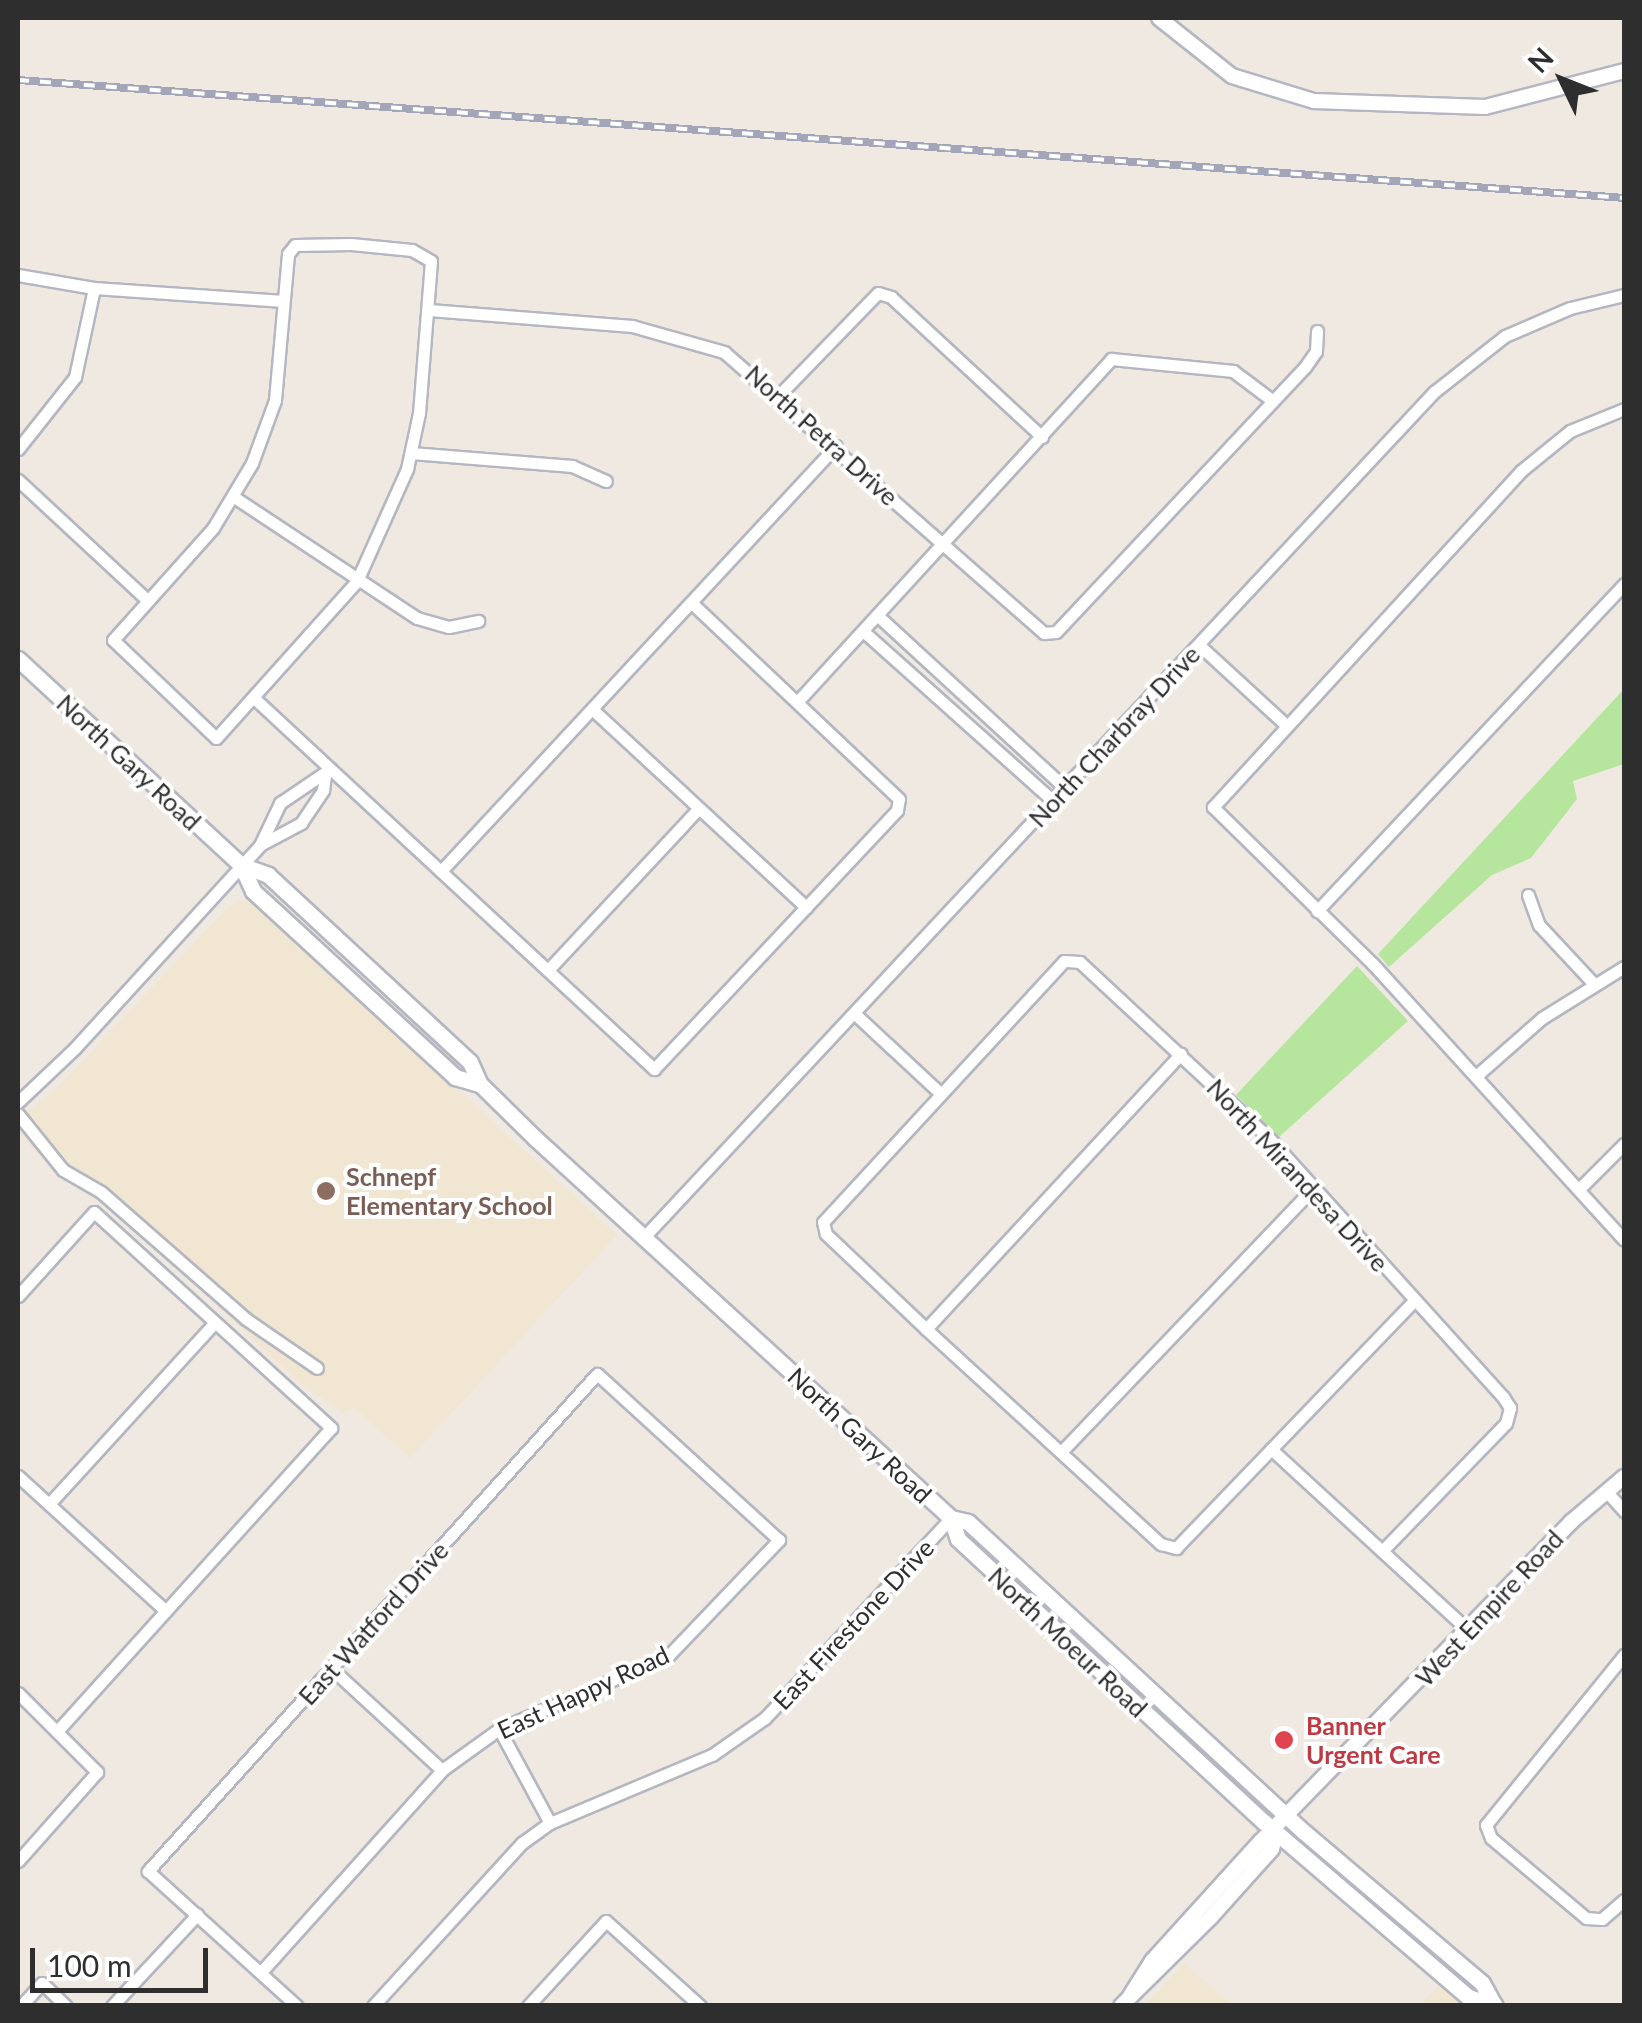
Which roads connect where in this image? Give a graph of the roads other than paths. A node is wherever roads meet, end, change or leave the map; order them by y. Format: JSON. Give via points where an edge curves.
{"nodes":[{"id":1,"x":1159,"y":18,"type":"edge"},
{"id":2,"x":1624,"y":70,"type":"edge"},
{"id":3,"x":18,"y":275,"type":"edge"},
{"id":4,"x":94,"y":288,"type":"junction"},
{"id":5,"x":1624,"y":295,"type":"edge"},
{"id":6,"x":284,"y":302,"type":"junction"},
{"id":7,"x":429,"y":310,"type":"junction"},
{"id":8,"x":1317,"y":331,"type":"dead end"},
{"id":9,"x":779,"y":394,"type":"junction"},
{"id":10,"x":1273,"y":402,"type":"junction"},
{"id":11,"x":1624,"y":409,"type":"edge"},
{"id":12,"x":1042,"y":438,"type":"junction"},
{"id":13,"x":836,"y":446,"type":"junction"},
{"id":14,"x":18,"y":449,"type":"edge"},
{"id":15,"x":411,"y":453,"type":"junction"},
{"id":16,"x":18,"y":480,"type":"edge"},
{"id":17,"x":606,"y":481,"type":"dead end"},
{"id":18,"x":234,"y":497,"type":"junction"},
{"id":19,"x":944,"y":544,"type":"junction"},
{"id":20,"x":356,"y":581,"type":"junction"},
{"id":21,"x":1624,"y":584,"type":"edge"},
{"id":22,"x":147,"y":600,"type":"junction"},
{"id":23,"x":691,"y":602,"type":"junction"},
{"id":24,"x":877,"y":616,"type":"junction"},
{"id":25,"x":478,"y":621,"type":"dead end"},
{"id":26,"x":863,"y":631,"type":"junction"},
{"id":27,"x":1199,"y":645,"type":"junction"},
{"id":28,"x":18,"y":659,"type":"edge"},
{"id":29,"x":254,"y":698,"type":"junction"},
{"id":30,"x":798,"y":701,"type":"junction"},
{"id":31,"x":978,"y":706,"type":"junction"},
{"id":32,"x":592,"y":709,"type":"junction"},
{"id":33,"x":1286,"y":725,"type":"junction"},
{"id":34,"x":964,"y":726,"type":"junction"},
{"id":35,"x":327,"y":772,"type":"junction"},
{"id":36,"x":1065,"y":788,"type":"junction"},
{"id":37,"x":290,"y":798,"type":"junction"},
{"id":38,"x":1053,"y":801,"type":"junction"},
{"id":39,"x":698,"y":808,"type":"junction"},
{"id":40,"x":306,"y":813,"type":"junction"},
{"id":41,"x":260,"y":845,"type":"junction"},
{"id":42,"x":241,"y":866,"type":"junction"},
{"id":43,"x":440,"y":871,"type":"junction"},
{"id":44,"x":1528,"y":894,"type":"dead end"},
{"id":45,"x":806,"y":907,"type":"junction"},
{"id":46,"x":1317,"y":911,"type":"junction"},
{"id":47,"x":1624,"y":968,"type":"edge"},
{"id":48,"x":548,"y":970,"type":"junction"},
{"id":49,"x":1594,"y":984,"type":"junction"},
{"id":50,"x":855,"y":1014,"type":"junction"},
{"id":51,"x":1181,"y":1054,"type":"junction"},
{"id":52,"x":1476,"y":1076,"type":"junction"},
{"id":53,"x":940,"y":1093,"type":"junction"},
{"id":54,"x":18,"y":1102,"type":"edge"},
{"id":55,"x":18,"y":1114,"type":"edge"},
{"id":56,"x":1624,"y":1144,"type":"edge"},
{"id":57,"x":1314,"y":1187,"type":"junction"},
{"id":58,"x":1579,"y":1190,"type":"junction"},
{"id":59,"x":644,"y":1237,"type":"junction"},
{"id":60,"x":1624,"y":1240,"type":"edge"},
{"id":61,"x":18,"y":1296,"type":"edge"},
{"id":62,"x":1415,"y":1300,"type":"junction"},
{"id":63,"x":215,"y":1322,"type":"junction"},
{"id":64,"x":926,"y":1329,"type":"junction"},
{"id":65,"x":316,"y":1368,"type":"dead end"},
{"id":66,"x":1271,"y":1449,"type":"junction"},
{"id":67,"x":1061,"y":1452,"type":"junction"},
{"id":68,"x":18,"y":1476,"type":"edge"},
{"id":69,"x":1624,"y":1477,"type":"edge"},
{"id":70,"x":1606,"y":1490,"type":"junction"},
{"id":71,"x":49,"y":1504,"type":"junction"},
{"id":72,"x":1624,"y":1511,"type":"edge"},
{"id":73,"x":950,"y":1518,"type":"junction"},
{"id":74,"x":779,"y":1540,"type":"joint"},
{"id":75,"x":1382,"y":1551,"type":"junction"},
{"id":76,"x":166,"y":1612,"type":"junction"},
{"id":77,"x":1468,"y":1630,"type":"junction"},
{"id":78,"x":1624,"y":1656,"type":"edge"},
{"id":79,"x":332,"y":1669,"type":"junction"},
{"id":80,"x":18,"y":1693,"type":"edge"},
{"id":81,"x":499,"y":1728,"type":"junction"},
{"id":82,"x":58,"y":1730,"type":"junction"},
{"id":83,"x":442,"y":1770,"type":"junction"},
{"id":84,"x":1290,"y":1818,"type":"junction"},
{"id":85,"x":550,"y":1824,"type":"junction"},
{"id":86,"x":1276,"y":1833,"type":"junction"},
{"id":87,"x":18,"y":1861,"type":"edge"},
{"id":88,"x":1624,"y":1900,"type":"edge"},
{"id":89,"x":197,"y":1915,"type":"junction"},
{"id":90,"x":261,"y":1972,"type":"junction"},
{"id":91,"x":1125,"y":2000,"type":"edge"},
{"id":92,"x":1494,"y":2004,"type":"edge"},
{"id":93,"x":21,"y":2006,"type":"edge"},
{"id":94,"x":66,"y":2006,"type":"edge"},
{"id":95,"x":112,"y":2006,"type":"edge"},
{"id":96,"x":297,"y":2006,"type":"edge"},
{"id":97,"x":373,"y":2006,"type":"edge"},
{"id":98,"x":528,"y":2006,"type":"edge"},
{"id":99,"x":700,"y":2006,"type":"edge"}],
"edges":[{"from":1,"to":2,"type":"street","via":[[1232,76],[1314,101],[1485,107]]},
{"from":3,"to":4,"type":"street"},
{"from":4,"to":6,"type":"street"},
{"from":4,"to":14,"type":"street","via":[[75,377]]},
{"from":5,"to":27,"type":"street","name":"North Charbray Drive","via":[[1541,319],[1468,362]]},
{"from":6,"to":7,"type":"street","via":[[288,254],[308,244],[426,254]]},
{"from":6,"to":18,"type":"street","via":[[274,400]]},
{"from":7,"to":9,"type":"street","name":"North Petra Drive","via":[[660,330],[724,352]]},
{"from":7,"to":15,"type":"street"},
{"from":8,"to":10,"type":"street","via":[[1316,350]]},
{"from":9,"to":12,"type":"street","via":[[878,293],[891,297]]},
{"from":9,"to":13,"type":"street","name":"North Petra Drive"},
{"from":10,"to":12,"type":"street","via":[[1233,370],[1111,359]]},
{"from":10,"to":19,"type":"street","name":"North Petra Drive","via":[[1056,632],[1036,628]]},
{"from":11,"to":33,"type":"street","via":[[1546,448]]},
{"from":12,"to":19,"type":"street"},
{"from":13,"to":19,"type":"street","name":"North Petra Drive"},
{"from":13,"to":23,"type":"street"},
{"from":15,"to":17,"type":"street","via":[[572,466]]},
{"from":15,"to":20,"type":"street"},
{"from":16,"to":22,"type":"street"},
{"from":18,"to":20,"type":"street"},
{"from":18,"to":22,"type":"street"},
{"from":19,"to":24,"type":"street"},
{"from":20,"to":25,"type":"street","via":[[417,618],[449,627]]},
{"from":20,"to":29,"type":"street"},
{"from":21,"to":46,"type":"street"},
{"from":22,"to":29,"type":"street","via":[[113,640],[216,738]]},
{"from":23,"to":30,"type":"street"},
{"from":23,"to":32,"type":"street"},
{"from":24,"to":26,"type":"street"},
{"from":24,"to":31,"type":"street"},
{"from":26,"to":30,"type":"street"},
{"from":26,"to":34,"type":"street"},
{"from":27,"to":33,"type":"street"},
{"from":27,"to":36,"type":"street","name":"North Charbray Drive"},
{"from":28,"to":42,"type":"main road","name":"North Gary Road"},
{"from":29,"to":35,"type":"street"},
{"from":30,"to":45,"type":"street","via":[[899,799],[897,810]]},
{"from":31,"to":34,"type":"street"},
{"from":31,"to":36,"type":"street"},
{"from":32,"to":39,"type":"street"},
{"from":32,"to":43,"type":"street"},
{"from":33,"to":46,"type":"street","via":[[1213,806]]},
{"from":34,"to":38,"type":"street"},
{"from":35,"to":37,"type":"street"},
{"from":35,"to":40,"type":"street"},
{"from":35,"to":43,"type":"street"},
{"from":36,"to":38,"type":"street","name":"North Charbray Drive"},
{"from":37,"to":40,"type":"street"},
{"from":37,"to":41,"type":"street","via":[[280,804]]},
{"from":38,"to":50,"type":"street","name":"North Charbray Drive"},
{"from":39,"to":45,"type":"street"},
{"from":39,"to":48,"type":"street"},
{"from":40,"to":41,"type":"street","via":[[302,823]]},
{"from":41,"to":42,"type":"street"},
{"from":42,"to":54,"type":"street"},
{"from":42,"to":59,"type":"main road","name":"North Gary Road","via":[[281,887],[470,1062],[480,1084]]},
{"from":43,"to":48,"type":"street"},
{"from":44,"to":49,"type":"street","via":[[1539,925]]},
{"from":45,"to":48,"type":"street","via":[[654,1068]]},
{"from":46,"to":52,"type":"street"},
{"from":47,"to":49,"type":"street"},
{"from":49,"to":52,"type":"street","via":[[1542,1018]]},
{"from":50,"to":53,"type":"street"},
{"from":50,"to":59,"type":"street","name":"North Charbray Drive"},
{"from":51,"to":53,"type":"street","name":"North Mirandesa Drive","via":[[1072,958]]},
{"from":51,"to":57,"type":"street","name":"North Mirandesa Drive"},
{"from":51,"to":64,"type":"street"},
{"from":52,"to":58,"type":"street"},
{"from":53,"to":64,"type":"street","via":[[823,1222],[826,1234]]},
{"from":55,"to":65,"type":"street","via":[[63,1170],[102,1192],[246,1318]]},
{"from":56,"to":58,"type":"street"},
{"from":57,"to":62,"type":"street","name":"North Mirandesa Drive"},
{"from":57,"to":67,"type":"street"},
{"from":58,"to":60,"type":"street"},
{"from":59,"to":73,"type":"main road","name":"North Gary Road"},
{"from":61,"to":63,"type":"street","via":[[94,1212]]},
{"from":62,"to":66,"type":"street"},
{"from":62,"to":75,"type":"street","name":"North Mirandesa Drive","via":[[1510,1408],[1506,1423]]},
{"from":63,"to":71,"type":"street"},
{"from":63,"to":76,"type":"street","via":[[331,1428]]},
{"from":64,"to":67,"type":"street"},
{"from":66,"to":67,"type":"street","via":[[1176,1548],[1162,1544]]},
{"from":66,"to":75,"type":"street"},
{"from":68,"to":71,"type":"street"},
{"from":69,"to":70,"type":"street","name":"West Empire Road"},
{"from":70,"to":72,"type":"street"},
{"from":70,"to":77,"type":"street","name":"West Empire Road"},
{"from":71,"to":76,"type":"street"},
{"from":73,"to":84,"type":"main road","name":"North Gary Road","via":[[968,1522]]},
{"from":73,"to":85,"type":"street","name":"East Firestone Drive","via":[[765,1718],[712,1754]]},
{"from":73,"to":86,"type":"main road","name":"North Moeur Road","via":[[958,1539]]},
{"from":74,"to":79,"type":"street","name":"East Watford Drive","via":[[596,1374]]},
{"from":74,"to":81,"type":"street","name":"East Happy Road","via":[[668,1656]]},
{"from":75,"to":77,"type":"street"},
{"from":76,"to":82,"type":"street"},
{"from":77,"to":84,"type":"street","name":"West Empire Road"},
{"from":78,"to":88,"type":"street","via":[[1486,1824],[1490,1838],[1586,1918],[1602,1919]]},
{"from":79,"to":83,"type":"street"},
{"from":79,"to":89,"type":"street","name":"East Watford Drive","via":[[148,1871]]},
{"from":80,"to":82,"type":"street"},
{"from":81,"to":83,"type":"street","name":"East Happy Road"},
{"from":81,"to":85,"type":"street"},
{"from":82,"to":87,"type":"street","via":[[97,1772]]},
{"from":83,"to":90,"type":"street","name":"East Happy Road"},
{"from":84,"to":86,"type":"street","name":"West Empire Road"},
{"from":84,"to":92,"type":"main road","via":[[1482,1983]]},
{"from":85,"to":97,"type":"street","name":"East Firestone Drive","via":[[478,1888]]},
{"from":86,"to":91,"type":"street","name":"West Empire Road","via":[[1152,1961]]},
{"from":86,"to":92,"type":"main road","via":[[1468,1997]]},
{"from":89,"to":90,"type":"street"},
{"from":89,"to":95,"type":"street"},
{"from":90,"to":96,"type":"street"},
{"from":93,"to":94,"type":"street","via":[[42,1983]]},
{"from":98,"to":99,"type":"street","via":[[606,1920]]}]}
